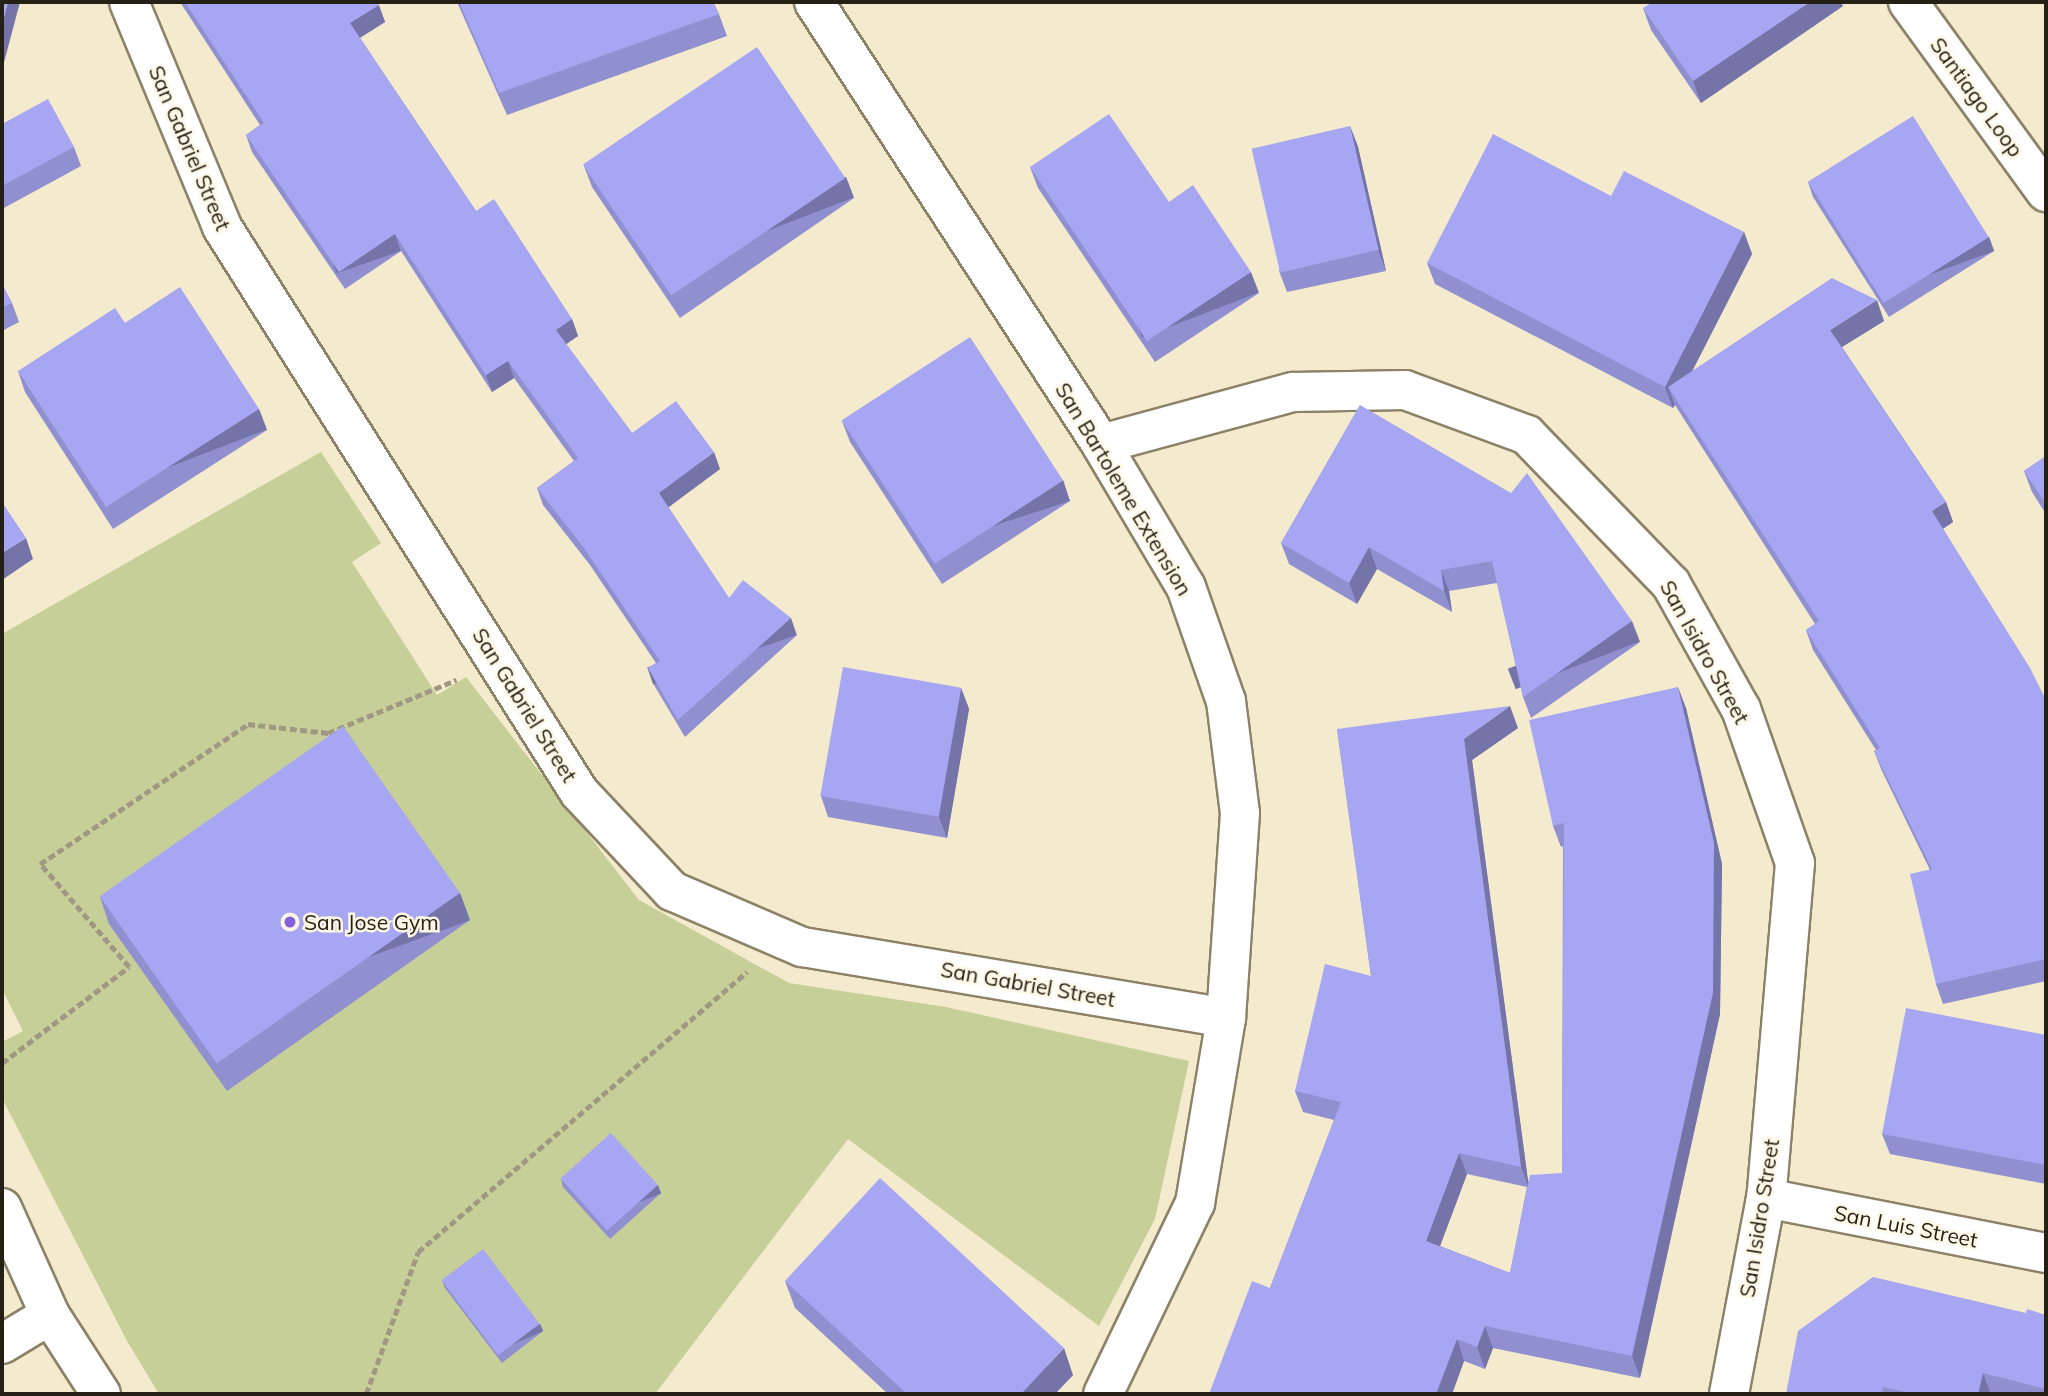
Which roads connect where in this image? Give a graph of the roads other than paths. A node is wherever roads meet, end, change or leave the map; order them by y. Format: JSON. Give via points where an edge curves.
{"nodes":[{"id":1,"x":129,"y":2,"type":"edge"},
{"id":2,"x":814,"y":2,"type":"edge"},
{"id":3,"x":1908,"y":2,"type":"edge"},
{"id":4,"x":2046,"y":192,"type":"edge"},
{"id":5,"x":1101,"y":444,"type":"junction"},
{"id":6,"x":1226,"y":1018,"type":"junction"},
{"id":7,"x":1766,"y":1199,"type":"junction"},
{"id":8,"x":2,"y":1208,"type":"edge"},
{"id":9,"x":2046,"y":1253,"type":"edge"},
{"id":10,"x":50,"y":1315,"type":"junction"},
{"id":11,"x":2,"y":1344,"type":"edge"},
{"id":12,"x":101,"y":1394,"type":"edge"},
{"id":13,"x":1103,"y":1394,"type":"edge"},
{"id":14,"x":1729,"y":1394,"type":"edge"}],
"edges":[{"from":1,"to":6,"type":"street","name":"San Gabriel Street","via":[[222,227],[579,792],[672,891],[802,947]]},
{"from":2,"to":5,"type":"street","name":"San Bartoleme Extension"},
{"from":3,"to":4,"type":"street","name":"Santiago Loop"},
{"from":5,"to":6,"type":"street","name":"San Bartoleme Extension","via":[[1186,587],[1226,701],[1240,813]]},
{"from":5,"to":7,"type":"street","name":"San Isidro Street","via":[[1293,392],[1405,390],[1527,435],[1671,584],[1741,709],[1795,863]]},
{"from":6,"to":13,"type":"street","name":"San Bartoleme Extension","via":[[1195,1203]]},
{"from":7,"to":9,"type":"street","name":"San Luis Street"},
{"from":7,"to":14,"type":"street","name":"San Isidro Street"},
{"from":8,"to":10,"type":"street"},
{"from":10,"to":11,"type":"street"},
{"from":10,"to":12,"type":"street"}]}
